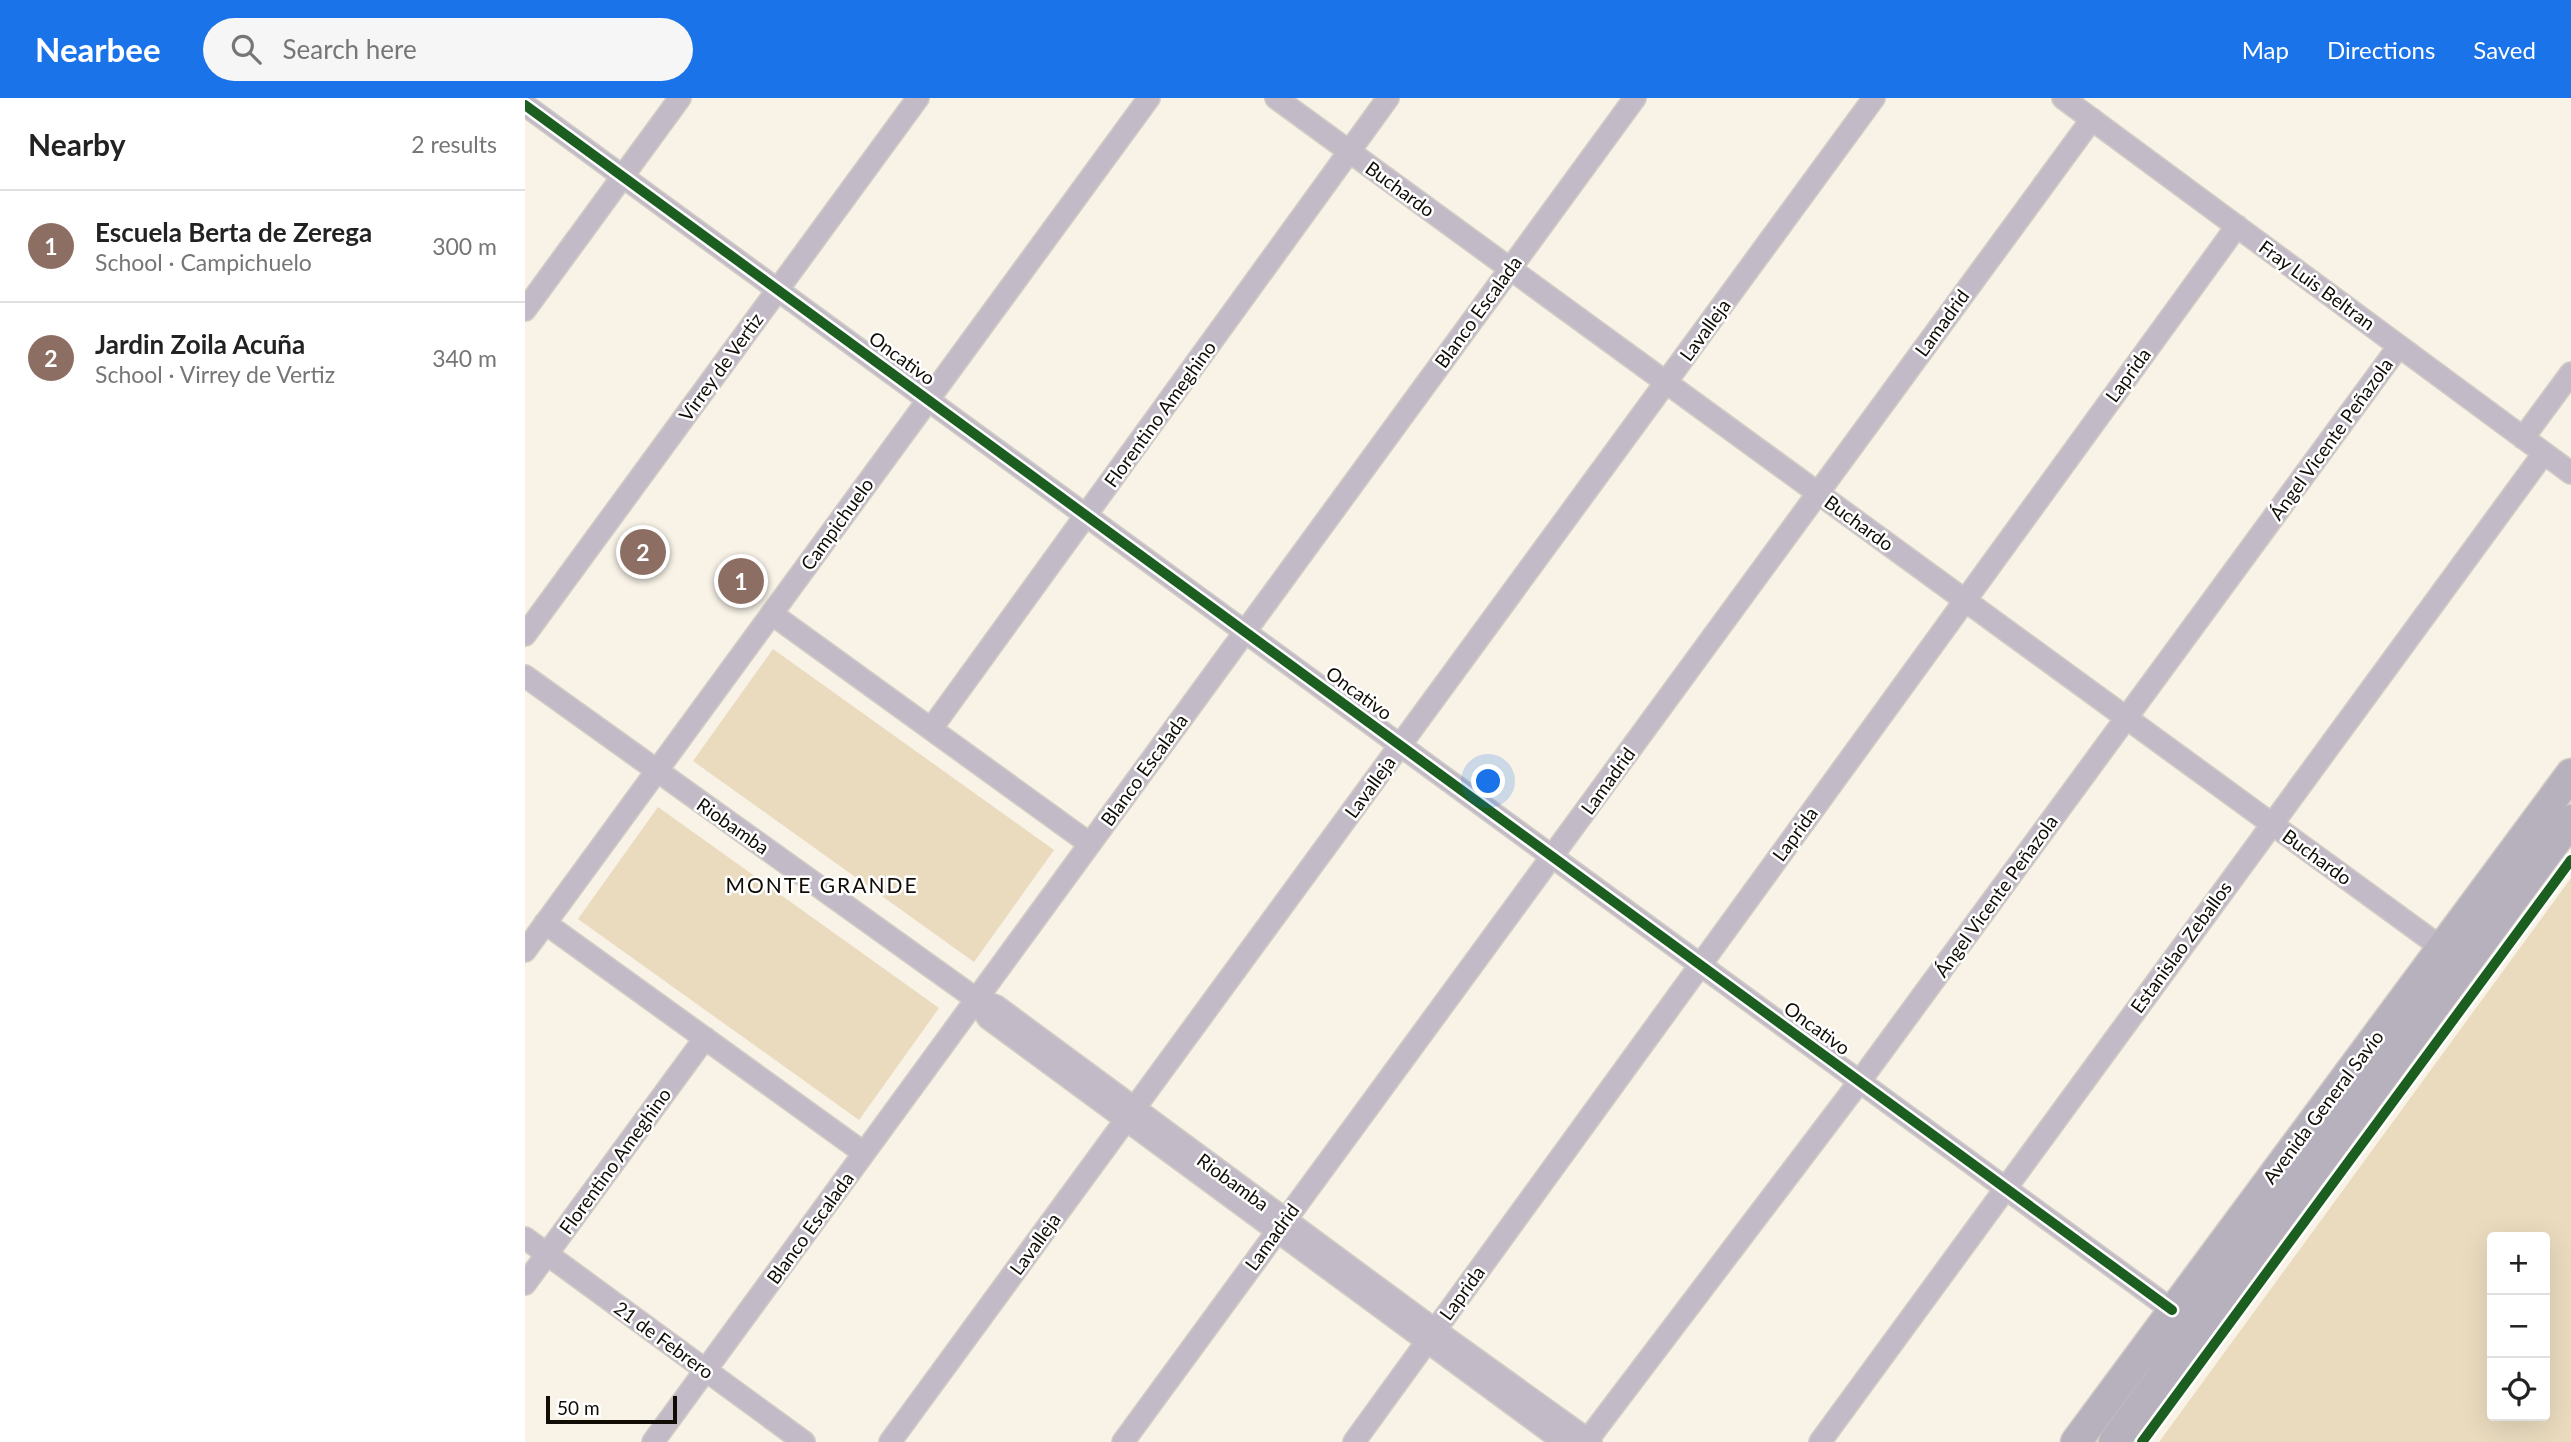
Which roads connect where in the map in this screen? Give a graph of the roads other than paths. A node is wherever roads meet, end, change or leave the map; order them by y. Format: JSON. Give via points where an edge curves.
{"nodes":[{"id":1,"x":680,"y":98,"type":"edge"},
{"id":2,"x":918,"y":98,"type":"edge"},
{"id":3,"x":1149,"y":98,"type":"edge"},
{"id":4,"x":1276,"y":98,"type":"edge"},
{"id":5,"x":1388,"y":98,"type":"edge"},
{"id":6,"x":1635,"y":98,"type":"edge"},
{"id":7,"x":1874,"y":98,"type":"edge"},
{"id":8,"x":2063,"y":98,"type":"edge"},
{"id":9,"x":525,"y":104,"type":"edge"},
{"id":10,"x":2092,"y":119,"type":"junction"},
{"id":11,"x":1349,"y":152,"type":"junction"},
{"id":12,"x":623,"y":176,"type":"junction"},
{"id":13,"x":2237,"y":226,"type":"junction"},
{"id":14,"x":1510,"y":269,"type":"junction"},
{"id":15,"x":778,"y":289,"type":"junction"},
{"id":16,"x":525,"y":310,"type":"edge"},
{"id":17,"x":2399,"y":346,"type":"junction"},
{"id":18,"x":2571,"y":373,"type":"edge"},
{"id":19,"x":1666,"y":383,"type":"junction"},
{"id":20,"x":928,"y":400,"type":"junction"},
{"id":21,"x":2523,"y":438,"type":"junction"},
{"id":22,"x":2544,"y":453,"type":"junction"},
{"id":23,"x":2571,"y":473,"type":"edge"},
{"id":24,"x":1818,"y":493,"type":"junction"},
{"id":25,"x":1086,"y":515,"type":"junction"},
{"id":26,"x":1965,"y":600,"type":"junction"},
{"id":27,"x":772,"y":614,"type":"junction"},
{"id":28,"x":1245,"y":632,"type":"junction"},
{"id":29,"x":525,"y":635,"type":"edge"},
{"id":30,"x":525,"y":676,"type":"edge"},
{"id":31,"x":2127,"y":719,"type":"junction"},
{"id":32,"x":931,"y":729,"type":"junction"},
{"id":33,"x":1400,"y":745,"type":"junction"},
{"id":34,"x":656,"y":771,"type":"junction"},
{"id":35,"x":2571,"y":774,"type":"edge"},
{"id":36,"x":2571,"y":820,"type":"edge"},
{"id":37,"x":2271,"y":824,"type":"junction"},
{"id":38,"x":1090,"y":844,"type":"junction"},
{"id":39,"x":1552,"y":856,"type":"junction"},
{"id":40,"x":545,"y":923,"type":"junction"},
{"id":41,"x":2442,"y":948,"type":"junction"},
{"id":42,"x":525,"y":951,"type":"edge"},
{"id":43,"x":1700,"y":964,"type":"junction"},
{"id":44,"x":976,"y":999,"type":"junction"},
{"id":45,"x":705,"y":1038,"type":"junction"},
{"id":46,"x":1860,"y":1081,"type":"junction"},
{"id":47,"x":1130,"y":1115,"type":"junction"},
{"id":48,"x":864,"y":1153,"type":"junction"},
{"id":49,"x":2005,"y":1188,"type":"junction"},
{"id":50,"x":1280,"y":1226,"type":"junction"},
{"id":51,"x":525,"y":1238,"type":"edge"},
{"id":52,"x":547,"y":1254,"type":"junction"},
{"id":53,"x":525,"y":1284,"type":"edge"},
{"id":54,"x":2172,"y":1310,"type":"junction"},
{"id":55,"x":1430,"y":1337,"type":"junction"},
{"id":56,"x":706,"y":1370,"type":"junction"},
{"id":57,"x":1588,"y":1441,"type":"edge"},
{"id":58,"x":653,"y":1442,"type":"edge"},
{"id":59,"x":804,"y":1442,"type":"edge"},
{"id":60,"x":890,"y":1442,"type":"edge"},
{"id":61,"x":1123,"y":1442,"type":"edge"},
{"id":62,"x":1353,"y":1442,"type":"edge"},
{"id":63,"x":1564,"y":1442,"type":"edge"},
{"id":64,"x":1820,"y":1442,"type":"edge"},
{"id":65,"x":2076,"y":1442,"type":"edge"},
{"id":66,"x":2114,"y":1442,"type":"edge"}],
"edges":[{"from":1,"to":12,"type":"street"},
{"from":2,"to":15,"type":"street","name":"Virrey de Vertiz"},
{"from":3,"to":20,"type":"street","name":"Campichuelo"},
{"from":4,"to":11,"type":"street","name":"Buchardo"},
{"from":5,"to":11,"type":"street","name":"Florentino Ameghino"},
{"from":6,"to":14,"type":"street","name":"Blanco Escalada"},
{"from":7,"to":19,"type":"street","name":"Lavalleja"},
{"from":8,"to":10,"type":"street","name":"Fray Luis Beltran"},
{"from":9,"to":12,"type":"street","name":"Oncativo"},
{"from":10,"to":13,"type":"street","name":"Fray Luis Beltran"},
{"from":10,"to":24,"type":"street","name":"Lamadrid"},
{"from":11,"to":14,"type":"street","name":"Buchardo"},
{"from":11,"to":25,"type":"street","name":"Florentino Ameghino"},
{"from":12,"to":15,"type":"street","name":"Oncativo"},
{"from":12,"to":16,"type":"street"},
{"from":13,"to":17,"type":"street","name":"Fray Luis Beltran"},
{"from":13,"to":26,"type":"street","name":"Laprida"},
{"from":14,"to":19,"type":"street","name":"Buchardo"},
{"from":14,"to":28,"type":"street","name":"Blanco Escalada"},
{"from":15,"to":20,"type":"street","name":"Oncativo"},
{"from":15,"to":29,"type":"street","name":"Virrey de Vertiz"},
{"from":17,"to":21,"type":"street","name":"Fray Luis Beltran"},
{"from":17,"to":31,"type":"street","name":"Ángel Vicente Peñazola"},
{"from":18,"to":21,"type":"street"},
{"from":19,"to":24,"type":"street","name":"Buchardo"},
{"from":19,"to":33,"type":"street","name":"Lavalleja"},
{"from":20,"to":25,"type":"street","name":"Oncativo"},
{"from":20,"to":27,"type":"street","name":"Campichuelo"},
{"from":21,"to":22,"type":"street","name":"Fray Luis Beltran"},
{"from":22,"to":23,"type":"street","name":"Fray Luis Beltran"},
{"from":22,"to":37,"type":"street","name":"Estanislao Zeballos"},
{"from":24,"to":26,"type":"street","name":"Buchardo"},
{"from":24,"to":39,"type":"street","name":"Lamadrid"},
{"from":25,"to":28,"type":"street","name":"Oncativo"},
{"from":25,"to":32,"type":"street","name":"Florentino Ameghino"},
{"from":26,"to":31,"type":"street","name":"Buchardo"},
{"from":26,"to":43,"type":"street","name":"Laprida"},
{"from":27,"to":32,"type":"street"},
{"from":27,"to":34,"type":"street","name":"Campichuelo"},
{"from":28,"to":33,"type":"street","name":"Oncativo"},
{"from":28,"to":38,"type":"street","name":"Blanco Escalada"},
{"from":30,"to":34,"type":"street","name":"Riobamba"},
{"from":31,"to":37,"type":"street","name":"Buchardo"},
{"from":31,"to":46,"type":"street","name":"Ángel Vicente Peñazola"},
{"from":32,"to":38,"type":"street"},
{"from":33,"to":39,"type":"street","name":"Oncativo"},
{"from":33,"to":47,"type":"street","name":"Lavalleja"},
{"from":34,"to":40,"type":"street","name":"Campichuelo"},
{"from":34,"to":44,"type":"street","name":"Riobamba"},
{"from":35,"to":41,"type":"main road","name":"Avenida General Savio"},
{"from":36,"to":66,"type":"main road","name":"Avenida General Savio"},
{"from":37,"to":41,"type":"street","name":"Buchardo"},
{"from":37,"to":49,"type":"street","name":"Estanislao Zeballos"},
{"from":38,"to":44,"type":"street","name":"Blanco Escalada"},
{"from":39,"to":43,"type":"street","name":"Oncativo"},
{"from":39,"to":50,"type":"street","name":"Lamadrid"},
{"from":40,"to":42,"type":"street","name":"Campichuelo"},
{"from":40,"to":45,"type":"street"},
{"from":41,"to":54,"type":"main road","name":"Avenida General Savio"},
{"from":43,"to":46,"type":"street","name":"Oncativo"},
{"from":43,"to":55,"type":"street","name":"Laprida"},
{"from":44,"to":47,"type":"street","name":"Riobamba","via":[[988,1018]]},
{"from":44,"to":48,"type":"street","name":"Blanco Escalada"},
{"from":45,"to":48,"type":"street"},
{"from":45,"to":52,"type":"street","name":"Florentino Ameghino"},
{"from":46,"to":49,"type":"street","name":"Oncativo"},
{"from":46,"to":57,"type":"street","name":"Ángel Vicente Peñazola"},
{"from":47,"to":50,"type":"street","name":"Riobamba"},
{"from":47,"to":60,"type":"street","name":"Lavalleja"},
{"from":48,"to":56,"type":"street","name":"Blanco Escalada"},
{"from":49,"to":54,"type":"street","name":"Oncativo"},
{"from":49,"to":64,"type":"street","name":"Estanislao Zeballos"},
{"from":50,"to":55,"type":"street","name":"Riobamba"},
{"from":50,"to":61,"type":"street","name":"Lamadrid"},
{"from":51,"to":52,"type":"street","name":"21 de Febrero"},
{"from":52,"to":53,"type":"street","name":"Florentino Ameghino"},
{"from":52,"to":56,"type":"street","name":"21 de Febrero"},
{"from":54,"to":65,"type":"main road","name":"Avenida General Savio"},
{"from":55,"to":57,"type":"street","name":"Riobamba"},
{"from":55,"to":62,"type":"street","name":"Laprida"},
{"from":55,"to":63,"type":"street","name":"Riobamba"},
{"from":56,"to":58,"type":"street","name":"Blanco Escalada"},
{"from":56,"to":59,"type":"street","name":"21 de Febrero"}]}
